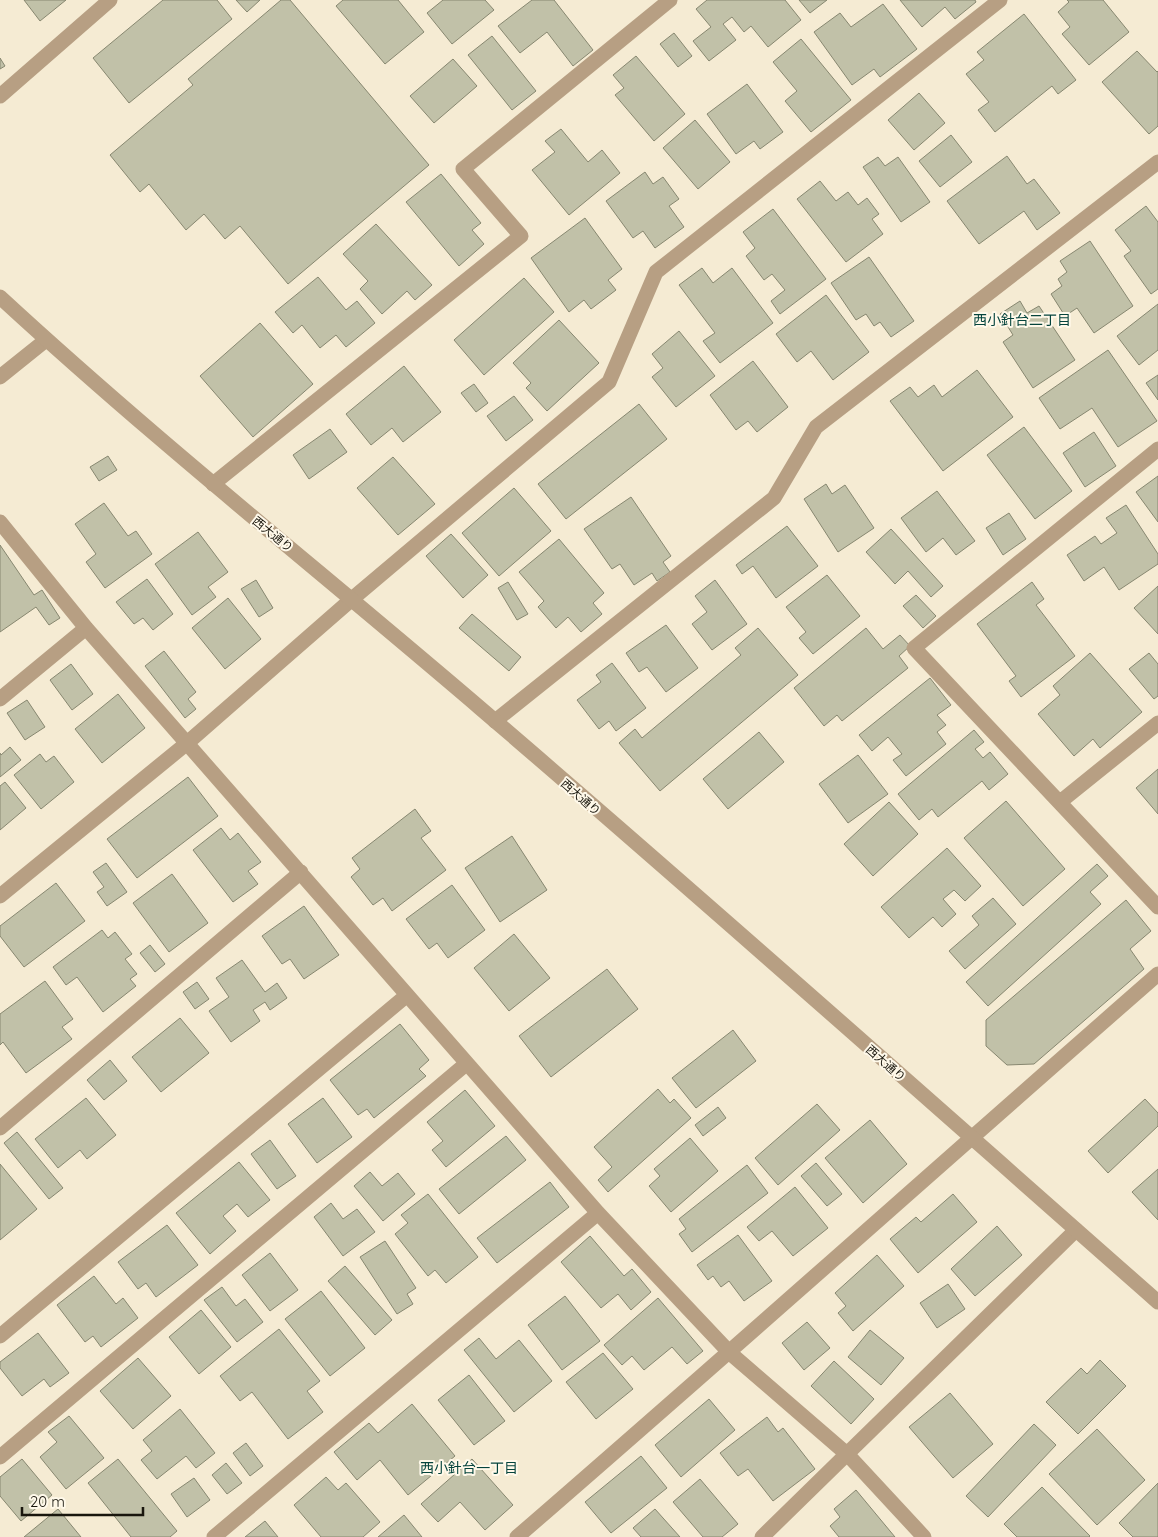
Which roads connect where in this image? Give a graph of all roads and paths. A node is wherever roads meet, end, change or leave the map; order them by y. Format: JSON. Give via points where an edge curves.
{"nodes":[{"id":1,"x":110,"y":0,"type":"edge"},
{"id":2,"x":670,"y":0,"type":"edge"},
{"id":3,"x":1000,"y":0,"type":"edge"},
{"id":4,"x":0,"y":96,"type":"edge"},
{"id":5,"x":1158,"y":162,"type":"edge"},
{"id":6,"x":0,"y":297,"type":"edge"},
{"id":7,"x":46,"y":340,"type":"junction"},
{"id":8,"x":0,"y":376,"type":"edge"},
{"id":9,"x":1158,"y":449,"type":"edge"},
{"id":10,"x":213,"y":484,"type":"junction"},
{"id":11,"x":0,"y":522,"type":"edge"},
{"id":12,"x":352,"y":599,"type":"junction"},
{"id":13,"x":86,"y":628,"type":"junction"},
{"id":14,"x":0,"y":699,"type":"edge"},
{"id":15,"x":495,"y":721,"type":"junction"},
{"id":16,"x":1158,"y":723,"type":"edge"},
{"id":17,"x":186,"y":744,"type":"junction"},
{"id":18,"x":1060,"y":802,"type":"junction"},
{"id":19,"x":301,"y":872,"type":"junction"},
{"id":20,"x":0,"y":896,"type":"edge"},
{"id":21,"x":1158,"y":907,"type":"edge"},
{"id":22,"x":1158,"y":974,"type":"edge"},
{"id":23,"x":406,"y":996,"type":"junction"},
{"id":24,"x":466,"y":1064,"type":"junction"},
{"id":25,"x":0,"y":1128,"type":"edge"},
{"id":26,"x":970,"y":1138,"type":"junction"},
{"id":27,"x":598,"y":1213,"type":"junction"},
{"id":28,"x":1076,"y":1230,"type":"junction"},
{"id":29,"x":1158,"y":1302,"type":"edge"},
{"id":30,"x":0,"y":1336,"type":"edge"},
{"id":31,"x":730,"y":1353,"type":"junction"},
{"id":32,"x":848,"y":1455,"type":"junction"},
{"id":33,"x":0,"y":1457,"type":"edge"},
{"id":34,"x":214,"y":1537,"type":"edge"},
{"id":35,"x":517,"y":1537,"type":"edge"},
{"id":36,"x":762,"y":1537,"type":"edge"},
{"id":37,"x":924,"y":1537,"type":"edge"}],
"edges":[{"from":1,"to":4,"type":"street"},
{"from":2,"to":10,"type":"street","via":[[464,169],[521,236]]},
{"from":3,"to":12,"type":"street","via":[[656,272],[608,382]]},
{"from":5,"to":15,"type":"street","via":[[816,427],[774,498]]},
{"from":6,"to":7,"type":"street","name":"西大通り"},
{"from":7,"to":8,"type":"street"},
{"from":7,"to":10,"type":"street","name":"西大通り"},
{"from":9,"to":18,"type":"street","via":[[914,648]]},
{"from":10,"to":12,"type":"street","name":"西大通り"},
{"from":11,"to":13,"type":"street"},
{"from":12,"to":15,"type":"street","name":"西大通り"},
{"from":12,"to":17,"type":"street"},
{"from":13,"to":14,"type":"street"},
{"from":13,"to":17,"type":"street"},
{"from":15,"to":26,"type":"street","name":"西大通り"},
{"from":16,"to":18,"type":"street"},
{"from":17,"to":19,"type":"street"},
{"from":17,"to":20,"type":"street"},
{"from":18,"to":21,"type":"street"},
{"from":19,"to":23,"type":"street"},
{"from":19,"to":25,"type":"street"},
{"from":22,"to":26,"type":"street"},
{"from":23,"to":24,"type":"street"},
{"from":23,"to":30,"type":"street"},
{"from":24,"to":27,"type":"street"},
{"from":24,"to":33,"type":"street"},
{"from":26,"to":28,"type":"street","name":"西大通り"},
{"from":26,"to":31,"type":"street"},
{"from":27,"to":31,"type":"street"},
{"from":27,"to":34,"type":"street"},
{"from":28,"to":29,"type":"street","name":"西大通り"},
{"from":28,"to":32,"type":"street"},
{"from":31,"to":32,"type":"street"},
{"from":31,"to":35,"type":"street"},
{"from":32,"to":36,"type":"street"},
{"from":32,"to":37,"type":"street"}]}
